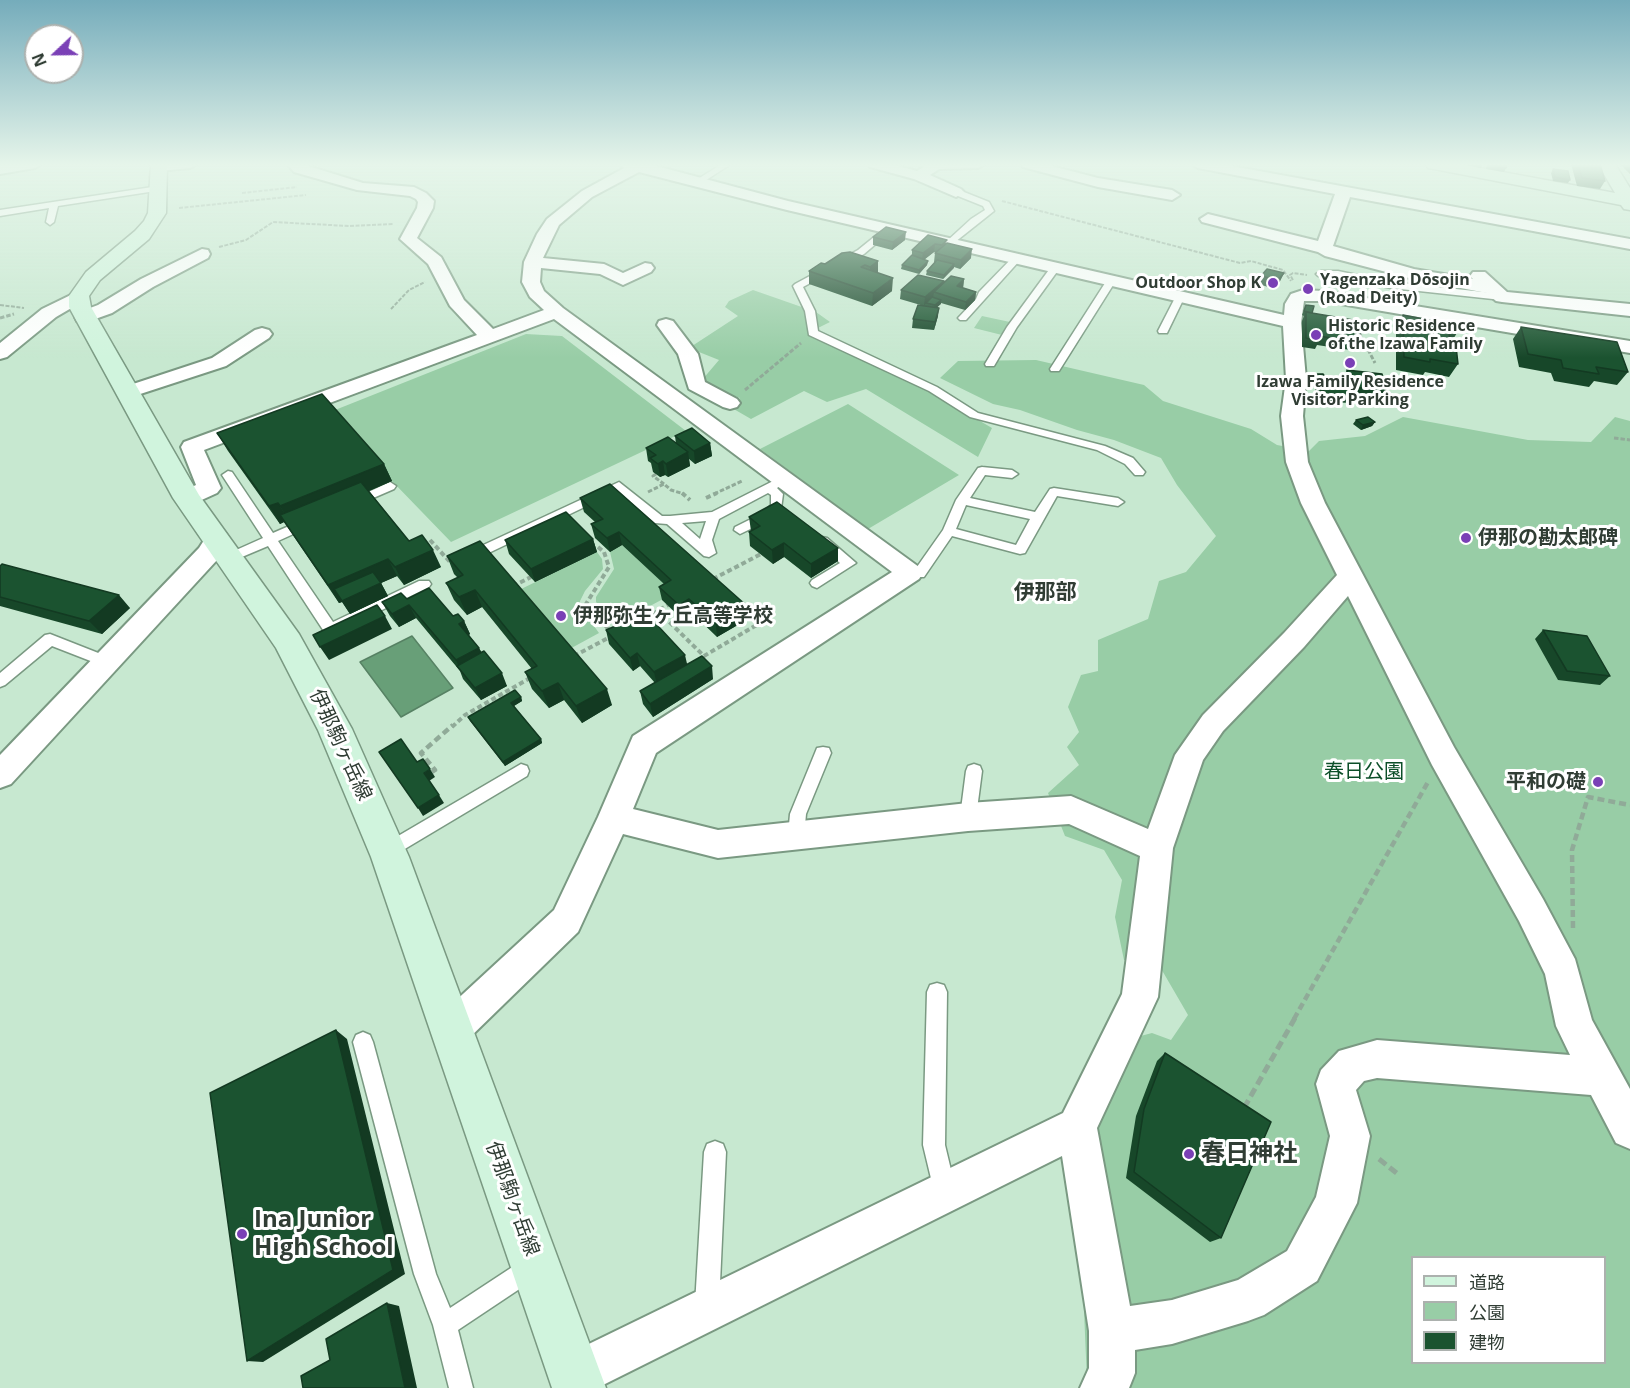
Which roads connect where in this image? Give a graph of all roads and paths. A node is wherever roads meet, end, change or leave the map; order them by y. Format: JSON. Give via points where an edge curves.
{"nodes":[{"id":1,"x":146,"y":229,"type":"edge"},
{"id":2,"x":263,"y":229,"type":"edge"},
{"id":3,"x":415,"y":229,"type":"edge"},
{"id":4,"x":548,"y":229,"type":"edge"},
{"id":5,"x":890,"y":229,"type":"joint"},
{"id":6,"x":966,"y":229,"type":"edge"},
{"id":7,"x":1109,"y":229,"type":"edge"},
{"id":8,"x":1247,"y":229,"type":"edge"},
{"id":9,"x":1331,"y":229,"type":"edge"},
{"id":10,"x":1548,"y":229,"type":"edge"},
{"id":11,"x":950,"y":243,"type":"junction"},
{"id":12,"x":1630,"y":244,"type":"edge"},
{"id":13,"x":1324,"y":248,"type":"junction"},
{"id":14,"x":202,"y":254,"type":"joint"},
{"id":15,"x":1016,"y":260,"type":"junction"},
{"id":16,"x":533,"y":262,"type":"junction"},
{"id":17,"x":645,"y":268,"type":"dead end"},
{"id":18,"x":1054,"y":269,"type":"junction"},
{"id":19,"x":1321,"y":274,"type":"dead end"},
{"id":20,"x":441,"y":278,"type":"junction"},
{"id":21,"x":1110,"y":282,"type":"junction"},
{"id":22,"x":1490,"y":287,"type":"junction"},
{"id":23,"x":1311,"y":295,"type":"junction"},
{"id":24,"x":1179,"y":298,"type":"junction"},
{"id":25,"x":82,"y":306,"type":"junction"},
{"id":26,"x":391,"y":309,"type":"dead end"},
{"id":27,"x":1630,"y":310,"type":"edge"},
{"id":28,"x":556,"y":312,"type":"junction"},
{"id":29,"x":963,"y":318,"type":"dead end"},
{"id":30,"x":1292,"y":323,"type":"junction"},
{"id":31,"x":666,"y":326,"type":"dead end"},
{"id":32,"x":1356,"y":326,"type":"edge"},
{"id":33,"x":1162,"y":332,"type":"dead end"},
{"id":34,"x":813,"y":333,"type":"junction"},
{"id":35,"x":262,"y":334,"type":"dead end"},
{"id":36,"x":490,"y":336,"type":"junction"},
{"id":37,"x":1630,"y":347,"type":"edge"},
{"id":38,"x":0,"y":353,"type":"edge"},
{"id":39,"x":1375,"y":363,"type":"dead end"},
{"id":40,"x":990,"y":364,"type":"dead end"},
{"id":41,"x":1055,"y":369,"type":"dead end"},
{"id":42,"x":128,"y":392,"type":"junction"},
{"id":43,"x":730,"y":403,"type":"joint"},
{"id":44,"x":1614,"y":438,"type":"dead end"},
{"id":45,"x":1630,"y":440,"type":"edge"},
{"id":46,"x":1139,"y":472,"type":"dead end"},
{"id":47,"x":656,"y":474,"type":"edge"},
{"id":48,"x":1012,"y":474,"type":"dead end"},
{"id":49,"x":228,"y":475,"type":"edge"},
{"id":50,"x":776,"y":481,"type":"junction"},
{"id":51,"x":664,"y":484,"type":"junction"},
{"id":52,"x":390,"y":486,"type":"dead end"},
{"id":53,"x":187,"y":498,"type":"junction"},
{"id":54,"x":634,"y":499,"type":"junction"},
{"id":55,"x":962,"y":500,"type":"junction"},
{"id":56,"x":1118,"y":502,"type":"dead end"},
{"id":57,"x":341,"y":508,"type":"edge"},
{"id":58,"x":714,"y":516,"type":"junction"},
{"id":59,"x":1038,"y":516,"type":"junction"},
{"id":60,"x":321,"y":517,"type":"edge"},
{"id":61,"x":670,"y":520,"type":"junction"},
{"id":62,"x":740,"y":530,"type":"dead end"},
{"id":63,"x":949,"y":531,"type":"junction"},
{"id":64,"x":813,"y":534,"type":"edge"},
{"id":65,"x":271,"y":539,"type":"junction"},
{"id":66,"x":430,"y":540,"type":"dead end"},
{"id":67,"x":598,"y":547,"type":"edge"},
{"id":68,"x":224,"y":549,"type":"junction"},
{"id":69,"x":761,"y":554,"type":"edge"},
{"id":70,"x":445,"y":557,"type":"junction"},
{"id":71,"x":436,"y":561,"type":"dead end"},
{"id":72,"x":458,"y":562,"type":"joint"},
{"id":73,"x":914,"y":574,"type":"junction"},
{"id":74,"x":1351,"y":576,"type":"junction"},
{"id":75,"x":531,"y":577,"type":"edge"},
{"id":76,"x":707,"y":582,"type":"edge"},
{"id":77,"x":817,"y":583,"type":"dead end"},
{"id":78,"x":424,"y":584,"type":"dead end"},
{"id":79,"x":511,"y":587,"type":"edge"},
{"id":80,"x":668,"y":605,"type":"edge"},
{"id":81,"x":658,"y":610,"type":"junction"},
{"id":82,"x":641,"y":620,"type":"edge"},
{"id":83,"x":765,"y":620,"type":"dead end"},
{"id":84,"x":571,"y":658,"type":"edge"},
{"id":85,"x":106,"y":662,"type":"junction"},
{"id":86,"x":536,"y":674,"type":"edge"},
{"id":87,"x":0,"y":681,"type":"edge"},
{"id":88,"x":822,"y":753,"type":"dead end"},
{"id":89,"x":1443,"y":756,"type":"junction"},
{"id":90,"x":522,"y":771,"type":"dead end"},
{"id":91,"x":974,"y":771,"type":"dead end"},
{"id":92,"x":432,"y":772,"type":"dead end"},
{"id":93,"x":0,"y":775,"type":"edge"},
{"id":94,"x":1630,"y":805,"type":"edge"},
{"id":95,"x":968,"y":817,"type":"junction"},
{"id":96,"x":614,"y":818,"type":"junction"},
{"id":97,"x":796,"y":836,"type":"junction"},
{"id":98,"x":1157,"y":848,"type":"junction"},
{"id":99,"x":387,"y":851,"type":"junction"},
{"id":100,"x":1562,"y":971,"type":"junction"},
{"id":101,"x":937,"y":992,"type":"dead end"},
{"id":102,"x":451,"y":1030,"type":"junction"},
{"id":103,"x":363,"y":1042,"type":"dead end"},
{"id":104,"x":1602,"y":1077,"type":"junction"},
{"id":105,"x":1242,"y":1113,"type":"edge"},
{"id":106,"x":1077,"y":1127,"type":"junction"},
{"id":107,"x":1630,"y":1129,"type":"edge"},
{"id":108,"x":715,"y":1152,"type":"dead end"},
{"id":109,"x":945,"y":1191,"type":"junction"},
{"id":110,"x":536,"y":1265,"type":"junction"},
{"id":111,"x":707,"y":1308,"type":"junction"},
{"id":112,"x":445,"y":1325,"type":"junction"},
{"id":113,"x":1112,"y":1331,"type":"junction"},
{"id":114,"x":577,"y":1382,"type":"edge"},
{"id":115,"x":461,"y":1388,"type":"edge"},
{"id":116,"x":1103,"y":1388,"type":"edge"}],
"edges":[{"from":1,"to":25,"type":"main road","via":[[93,276]]},
{"from":2,"to":14,"type":"path","via":[[246,240]]},
{"from":3,"to":20,"type":"street","via":[[408,239],[435,261]]},
{"from":4,"to":16,"type":"street"},
{"from":5,"to":11,"type":"street"},
{"from":5,"to":34,"type":"lane","via":[[861,252],[798,286],[810,311]]},
{"from":6,"to":11,"type":"lane"},
{"from":7,"to":23,"type":"path","via":[[1240,263],[1251,261],[1283,270]]},
{"from":8,"to":13,"type":"street"},
{"from":9,"to":13,"type":"street"},
{"from":10,"to":12,"type":"street"},
{"from":11,"to":15,"type":"street"},
{"from":13,"to":22,"type":"street","via":[[1413,274]]},
{"from":14,"to":25,"type":"street","via":[[105,309]]},
{"from":15,"to":18,"type":"street"},
{"from":15,"to":29,"type":"lane"},
{"from":16,"to":17,"type":"street","via":[[604,269],[623,280]]},
{"from":16,"to":28,"type":"street","via":[[531,282],[536,293]]},
{"from":18,"to":21,"type":"street"},
{"from":18,"to":40,"type":"lane"},
{"from":19,"to":22,"type":"lane","via":[[1391,285]]},
{"from":20,"to":26,"type":"path","via":[[409,290]]},
{"from":20,"to":36,"type":"street","via":[[456,302]]},
{"from":21,"to":24,"type":"street"},
{"from":21,"to":41,"type":"lane"},
{"from":22,"to":27,"type":"street"},
{"from":23,"to":30,"type":"street","via":[[1296,298]]},
{"from":23,"to":37,"type":"street"},
{"from":24,"to":30,"type":"street"},
{"from":24,"to":33,"type":"lane"},
{"from":25,"to":38,"type":"street","via":[[49,314]]},
{"from":25,"to":42,"type":"main road","name":"伊那駒ヶ岳線"},
{"from":28,"to":36,"type":"street"},
{"from":28,"to":50,"type":"street"},
{"from":30,"to":74,"type":"street","via":[[1296,379],[1292,416],[1297,462],[1313,503]]},
{"from":31,"to":43,"type":"street","via":[[688,354],[696,385]]},
{"from":32,"to":39,"type":"path"},
{"from":34,"to":43,"type":"path"},
{"from":34,"to":46,"type":"lane","via":[[933,389],[974,415],[1101,448],[1129,460]]},
{"from":35,"to":42,"type":"street","via":[[219,362]]},
{"from":36,"to":53,"type":"street","via":[[192,447],[209,488]]},
{"from":42,"to":53,"type":"main road","name":"伊那駒ヶ岳線"},
{"from":44,"to":45,"type":"path"},
{"from":47,"to":51,"type":"path","via":[[653,476]]},
{"from":48,"to":55,"type":"lane","via":[[982,471]]},
{"from":49,"to":65,"type":"lane"},
{"from":50,"to":51,"type":"path","via":[[741,480],[698,501],[689,500]]},
{"from":50,"to":58,"type":"lane"},
{"from":50,"to":62,"type":"lane","via":[[782,509]]},
{"from":50,"to":73,"type":"street"},
{"from":51,"to":54,"type":"path"},
{"from":52,"to":57,"type":"lane"},
{"from":53,"to":68,"type":"main road","name":"伊那駒ヶ岳線"},
{"from":54,"to":61,"type":"lane","via":[[659,520]]},
{"from":54,"to":72,"type":"lane","via":[[619,486]]},
{"from":55,"to":59,"type":"lane"},
{"from":55,"to":63,"type":"lane"},
{"from":56,"to":59,"type":"lane","via":[[1054,492]]},
{"from":58,"to":61,"type":"lane"},
{"from":58,"to":61,"type":"lane","via":[[706,540],[709,553]]},
{"from":59,"to":63,"type":"lane","via":[[1020,550]]},
{"from":60,"to":65,"type":"lane"},
{"from":63,"to":73,"type":"lane"},
{"from":64,"to":77,"type":"lane","via":[[849,562]]},
{"from":65,"to":68,"type":"lane"},
{"from":65,"to":78,"type":"lane","via":[[330,629]]},
{"from":66,"to":70,"type":"path"},
{"from":67,"to":84,"type":"path","via":[[609,567],[586,604],[616,637]]},
{"from":68,"to":85,"type":"street","via":[[208,554]]},
{"from":68,"to":99,"type":"main road","name":"伊那駒ヶ岳線","via":[[300,661],[335,729]]},
{"from":69,"to":76,"type":"path"},
{"from":70,"to":71,"type":"path"},
{"from":70,"to":72,"type":"path"},
{"from":73,"to":96,"type":"street","via":[[644,745]]},
{"from":74,"to":89,"type":"street"},
{"from":74,"to":98,"type":"street","via":[[1213,723],[1190,755]]},
{"from":75,"to":79,"type":"path"},
{"from":80,"to":81,"type":"path"},
{"from":81,"to":82,"type":"path"},
{"from":81,"to":83,"type":"path","via":[[704,656]]},
{"from":85,"to":87,"type":"lane","via":[[50,639]]},
{"from":85,"to":93,"type":"street"},
{"from":86,"to":92,"type":"path","via":[[465,715],[421,753],[435,770]]},
{"from":88,"to":97,"type":"lane","via":[[798,814]]},
{"from":89,"to":100,"type":"street"},
{"from":89,"to":105,"type":"path"},
{"from":90,"to":99,"type":"lane"},
{"from":91,"to":95,"type":"lane"},
{"from":94,"to":100,"type":"path","via":[[1588,797],[1572,850],[1574,949]]},
{"from":95,"to":97,"type":"street"},
{"from":95,"to":98,"type":"street","via":[[1071,810]]},
{"from":96,"to":97,"type":"street","via":[[718,844]]},
{"from":96,"to":102,"type":"street","via":[[566,921]]},
{"from":98,"to":106,"type":"street","via":[[1140,997]]},
{"from":99,"to":102,"type":"main road","name":"伊那駒ヶ岳線"},
{"from":100,"to":104,"type":"street","via":[[1575,1026]]},
{"from":101,"to":109,"type":"lane","via":[[934,1145]]},
{"from":102,"to":110,"type":"main road","name":"伊那駒ヶ岳線"},
{"from":103,"to":112,"type":"lane","via":[[425,1274]]},
{"from":104,"to":107,"type":"street"},
{"from":104,"to":113,"type":"street","via":[[1377,1059],[1353,1065],[1335,1084],[1350,1136],[1336,1203],[1302,1266],[1248,1299],[1172,1322]]},
{"from":106,"to":109,"type":"street"},
{"from":106,"to":113,"type":"street"},
{"from":108,"to":111,"type":"lane"},
{"from":109,"to":111,"type":"street"},
{"from":110,"to":112,"type":"lane"},
{"from":110,"to":114,"type":"main road","name":"伊那駒ヶ岳線"},
{"from":111,"to":114,"type":"street"},
{"from":112,"to":115,"type":"lane"},
{"from":113,"to":116,"type":"street","via":[[1112,1373]]}]}
